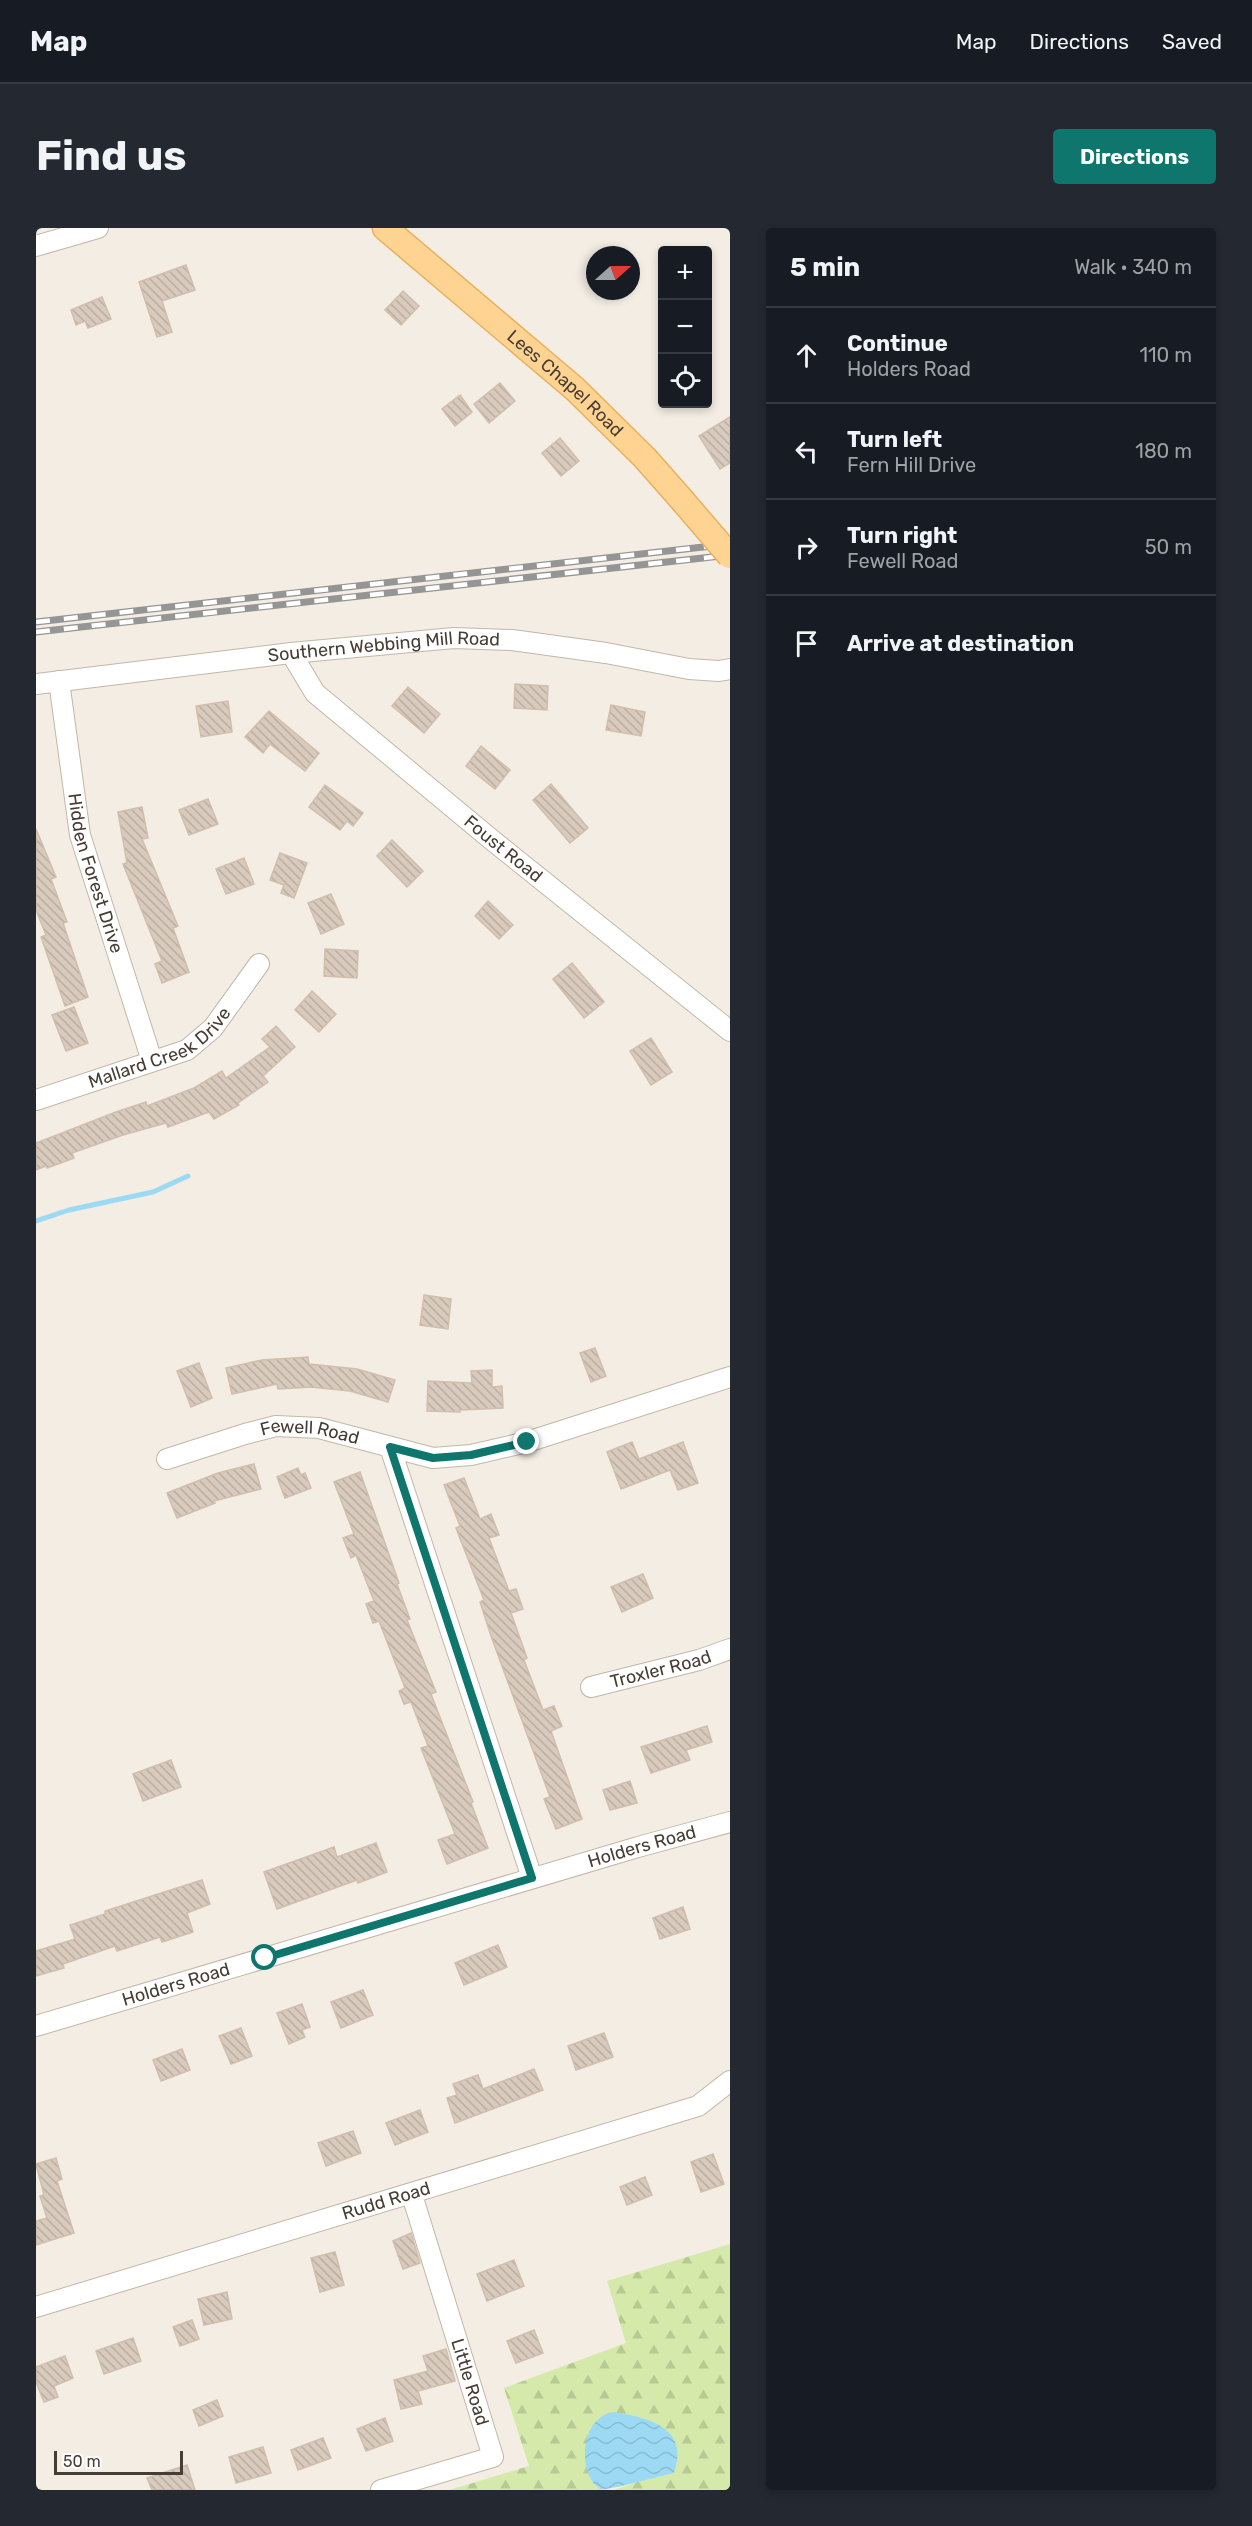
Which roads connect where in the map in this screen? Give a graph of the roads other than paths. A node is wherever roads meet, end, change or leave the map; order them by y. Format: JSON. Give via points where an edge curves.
{"nodes":[{"id":1,"x":98,"y":228,"type":"edge"},
{"id":2,"x":385,"y":228,"type":"edge"},
{"id":3,"x":36,"y":246,"type":"edge"},
{"id":4,"x":730,"y":555,"type":"edge"},
{"id":5,"x":291,"y":653,"type":"junction"},
{"id":6,"x":730,"y":669,"type":"edge"},
{"id":7,"x":59,"y":681,"type":"junction"},
{"id":8,"x":36,"y":684,"type":"edge"},
{"id":9,"x":259,"y":964,"type":"dead end"},
{"id":10,"x":730,"y":1031,"type":"edge"},
{"id":11,"x":152,"y":1061,"type":"junction"},
{"id":12,"x":36,"y":1100,"type":"edge"},
{"id":13,"x":730,"y":1377,"type":"edge"},
{"id":14,"x":390,"y":1447,"type":"junction"},
{"id":15,"x":167,"y":1459,"type":"dead end"},
{"id":16,"x":730,"y":1649,"type":"edge"},
{"id":17,"x":591,"y":1687,"type":"dead end"},
{"id":18,"x":730,"y":1822,"type":"edge"},
{"id":19,"x":532,"y":1878,"type":"junction"},
{"id":20,"x":36,"y":2026,"type":"edge"},
{"id":21,"x":730,"y":2081,"type":"edge"},
{"id":22,"x":412,"y":2195,"type":"junction"},
{"id":23,"x":36,"y":2307,"type":"edge"},
{"id":24,"x":381,"y":2490,"type":"edge"}],
"edges":[{"from":1,"to":3,"type":"street"},
{"from":2,"to":4,"type":"main road","name":"Lees Chapel Road","bridge":true,"via":[[576,389],[645,458]]},
{"from":5,"to":6,"type":"street","name":"Southern Webbing Mill Road","via":[[454,638],[524,642],[689,669]]},
{"from":5,"to":7,"type":"street","name":"Southern Webbing Mill Road"},
{"from":5,"to":10,"type":"street","name":"Foust Road","via":[[315,693]]},
{"from":7,"to":8,"type":"street","name":"Southern Webbing Mill Road"},
{"from":7,"to":11,"type":"street","name":"Hidden Forest Drive","via":[[80,835]]},
{"from":9,"to":11,"type":"street","name":"Mallard Creek Drive","via":[[213,1028],[187,1050]]},
{"from":11,"to":12,"type":"street","name":"Mallard Creek Drive"},
{"from":13,"to":14,"type":"street","name":"Fewell Road","via":[[527,1442],[471,1455],[433,1458]]},
{"from":14,"to":15,"type":"street","name":"Fewell Road","via":[[319,1428],[276,1426]]},
{"from":14,"to":19,"type":"street"},
{"from":16,"to":17,"type":"street","name":"Troxler Road"},
{"from":18,"to":19,"type":"street","name":"Holders Road"},
{"from":19,"to":20,"type":"street","name":"Holders Road"},
{"from":21,"to":22,"type":"street","name":"Rudd Road","via":[[698,2106]]},
{"from":22,"to":23,"type":"street","name":"Rudd Road"},
{"from":22,"to":24,"type":"street","name":"Little Road","via":[[493,2457]]}]}
